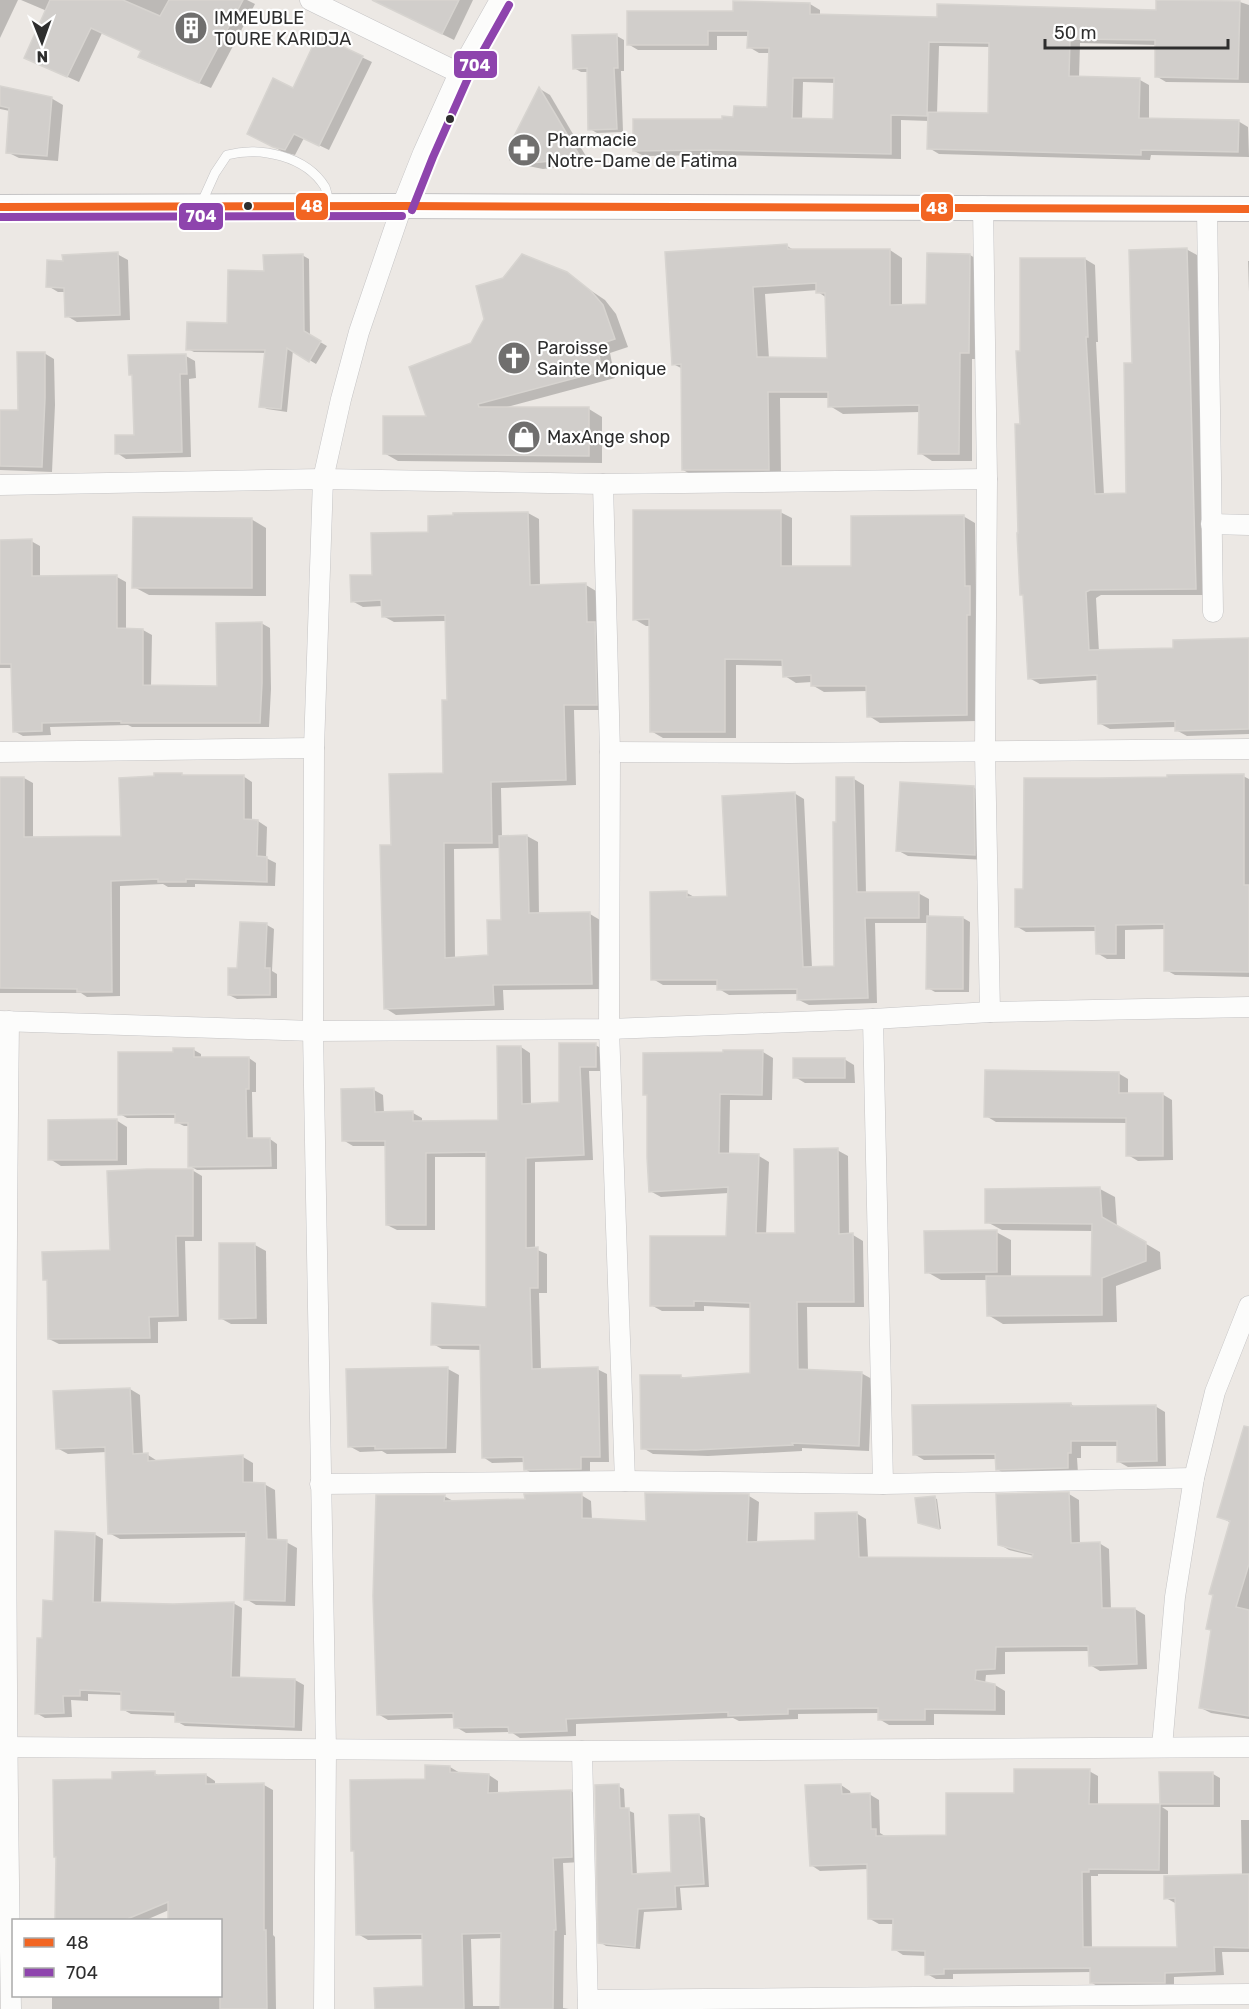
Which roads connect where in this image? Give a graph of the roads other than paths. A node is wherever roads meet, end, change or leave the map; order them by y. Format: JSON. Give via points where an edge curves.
{"nodes":[{"id":1,"x":310,"y":0,"type":"edge"},
{"id":2,"x":500,"y":0,"type":"edge"},
{"id":3,"x":459,"y":73,"type":"junction"},
{"id":4,"x":200,"y":206,"type":"junction"},
{"id":5,"x":329,"y":206,"type":"junction"},
{"id":6,"x":402,"y":206,"type":"junction"},
{"id":7,"x":983,"y":206,"type":"junction"},
{"id":8,"x":0,"y":207,"type":"edge"},
{"id":9,"x":1207,"y":209,"type":"junction"},
{"id":10,"x":1249,"y":209,"type":"edge"},
{"id":11,"x":323,"y":479,"type":"junction"},
{"id":12,"x":987,"y":479,"type":"junction"},
{"id":13,"x":603,"y":484,"type":"junction"},
{"id":14,"x":0,"y":485,"type":"edge"},
{"id":15,"x":1211,"y":524,"type":"junction"},
{"id":16,"x":1249,"y":525,"type":"edge"},
{"id":17,"x":1213,"y":612,"type":"dead end"},
{"id":18,"x":314,"y":748,"type":"junction"},
{"id":19,"x":1249,"y":749,"type":"edge"},
{"id":20,"x":0,"y":752,"type":"edge"},
{"id":21,"x":610,"y":752,"type":"junction"},
{"id":22,"x":985,"y":752,"type":"junction"},
{"id":23,"x":1249,"y":1007,"type":"edge"},
{"id":24,"x":990,"y":1012,"type":"junction"},
{"id":25,"x":873,"y":1018,"type":"junction"},
{"id":26,"x":5,"y":1021,"type":"edge"},
{"id":27,"x":609,"y":1029,"type":"junction"},
{"id":28,"x":313,"y":1031,"type":"junction"},
{"id":29,"x":1249,"y":1306,"type":"edge"},
{"id":30,"x":1194,"y":1478,"type":"junction"},
{"id":31,"x":625,"y":1481,"type":"junction"},
{"id":32,"x":320,"y":1484,"type":"junction"},
{"id":33,"x":883,"y":1484,"type":"junction"},
{"id":34,"x":3,"y":1747,"type":"edge"},
{"id":35,"x":1162,"y":1747,"type":"junction"},
{"id":36,"x":1249,"y":1747,"type":"edge"},
{"id":37,"x":326,"y":1749,"type":"junction"},
{"id":38,"x":582,"y":1751,"type":"junction"},
{"id":39,"x":1249,"y":1994,"type":"edge"},
{"id":40,"x":588,"y":2005,"type":"edge"},
{"id":41,"x":11,"y":2009,"type":"edge"},
{"id":42,"x":324,"y":2009,"type":"edge"}],
"edges":[{"from":1,"to":3,"type":"street"},
{"from":2,"to":3,"type":"street"},
{"from":3,"to":6,"type":"street"},
{"from":4,"to":5,"type":"street"},
{"from":4,"to":5,"type":"lane","via":[[228,155],[242,151],[297,161],[326,188]]},
{"from":4,"to":8,"type":"street"},
{"from":5,"to":6,"type":"street"},
{"from":6,"to":7,"type":"street"},
{"from":6,"to":11,"type":"street","via":[[359,332]]},
{"from":7,"to":9,"type":"street"},
{"from":7,"to":12,"type":"street"},
{"from":9,"to":10,"type":"street"},
{"from":9,"to":15,"type":"street"},
{"from":11,"to":13,"type":"street"},
{"from":11,"to":14,"type":"street"},
{"from":11,"to":18,"type":"street"},
{"from":12,"to":13,"type":"street"},
{"from":12,"to":22,"type":"street"},
{"from":13,"to":21,"type":"street"},
{"from":15,"to":16,"type":"street"},
{"from":15,"to":17,"type":"street"},
{"from":18,"to":20,"type":"street"},
{"from":18,"to":28,"type":"street"},
{"from":19,"to":22,"type":"street"},
{"from":21,"to":22,"type":"street"},
{"from":21,"to":27,"type":"street"},
{"from":22,"to":24,"type":"street"},
{"from":23,"to":24,"type":"street"},
{"from":24,"to":25,"type":"street"},
{"from":25,"to":27,"type":"street"},
{"from":25,"to":33,"type":"street"},
{"from":26,"to":28,"type":"street"},
{"from":26,"to":34,"type":"street"},
{"from":27,"to":28,"type":"street"},
{"from":27,"to":31,"type":"street"},
{"from":28,"to":32,"type":"street"},
{"from":29,"to":30,"type":"street","via":[[1215,1392]]},
{"from":30,"to":33,"type":"street"},
{"from":30,"to":35,"type":"street","via":[[1175,1597]]},
{"from":31,"to":32,"type":"street"},
{"from":31,"to":33,"type":"street"},
{"from":32,"to":37,"type":"street"},
{"from":34,"to":37,"type":"street"},
{"from":34,"to":41,"type":"street"},
{"from":35,"to":36,"type":"street"},
{"from":35,"to":38,"type":"street"},
{"from":37,"to":38,"type":"street"},
{"from":37,"to":42,"type":"street"},
{"from":38,"to":40,"type":"street"},
{"from":39,"to":40,"type":"street"}]}
